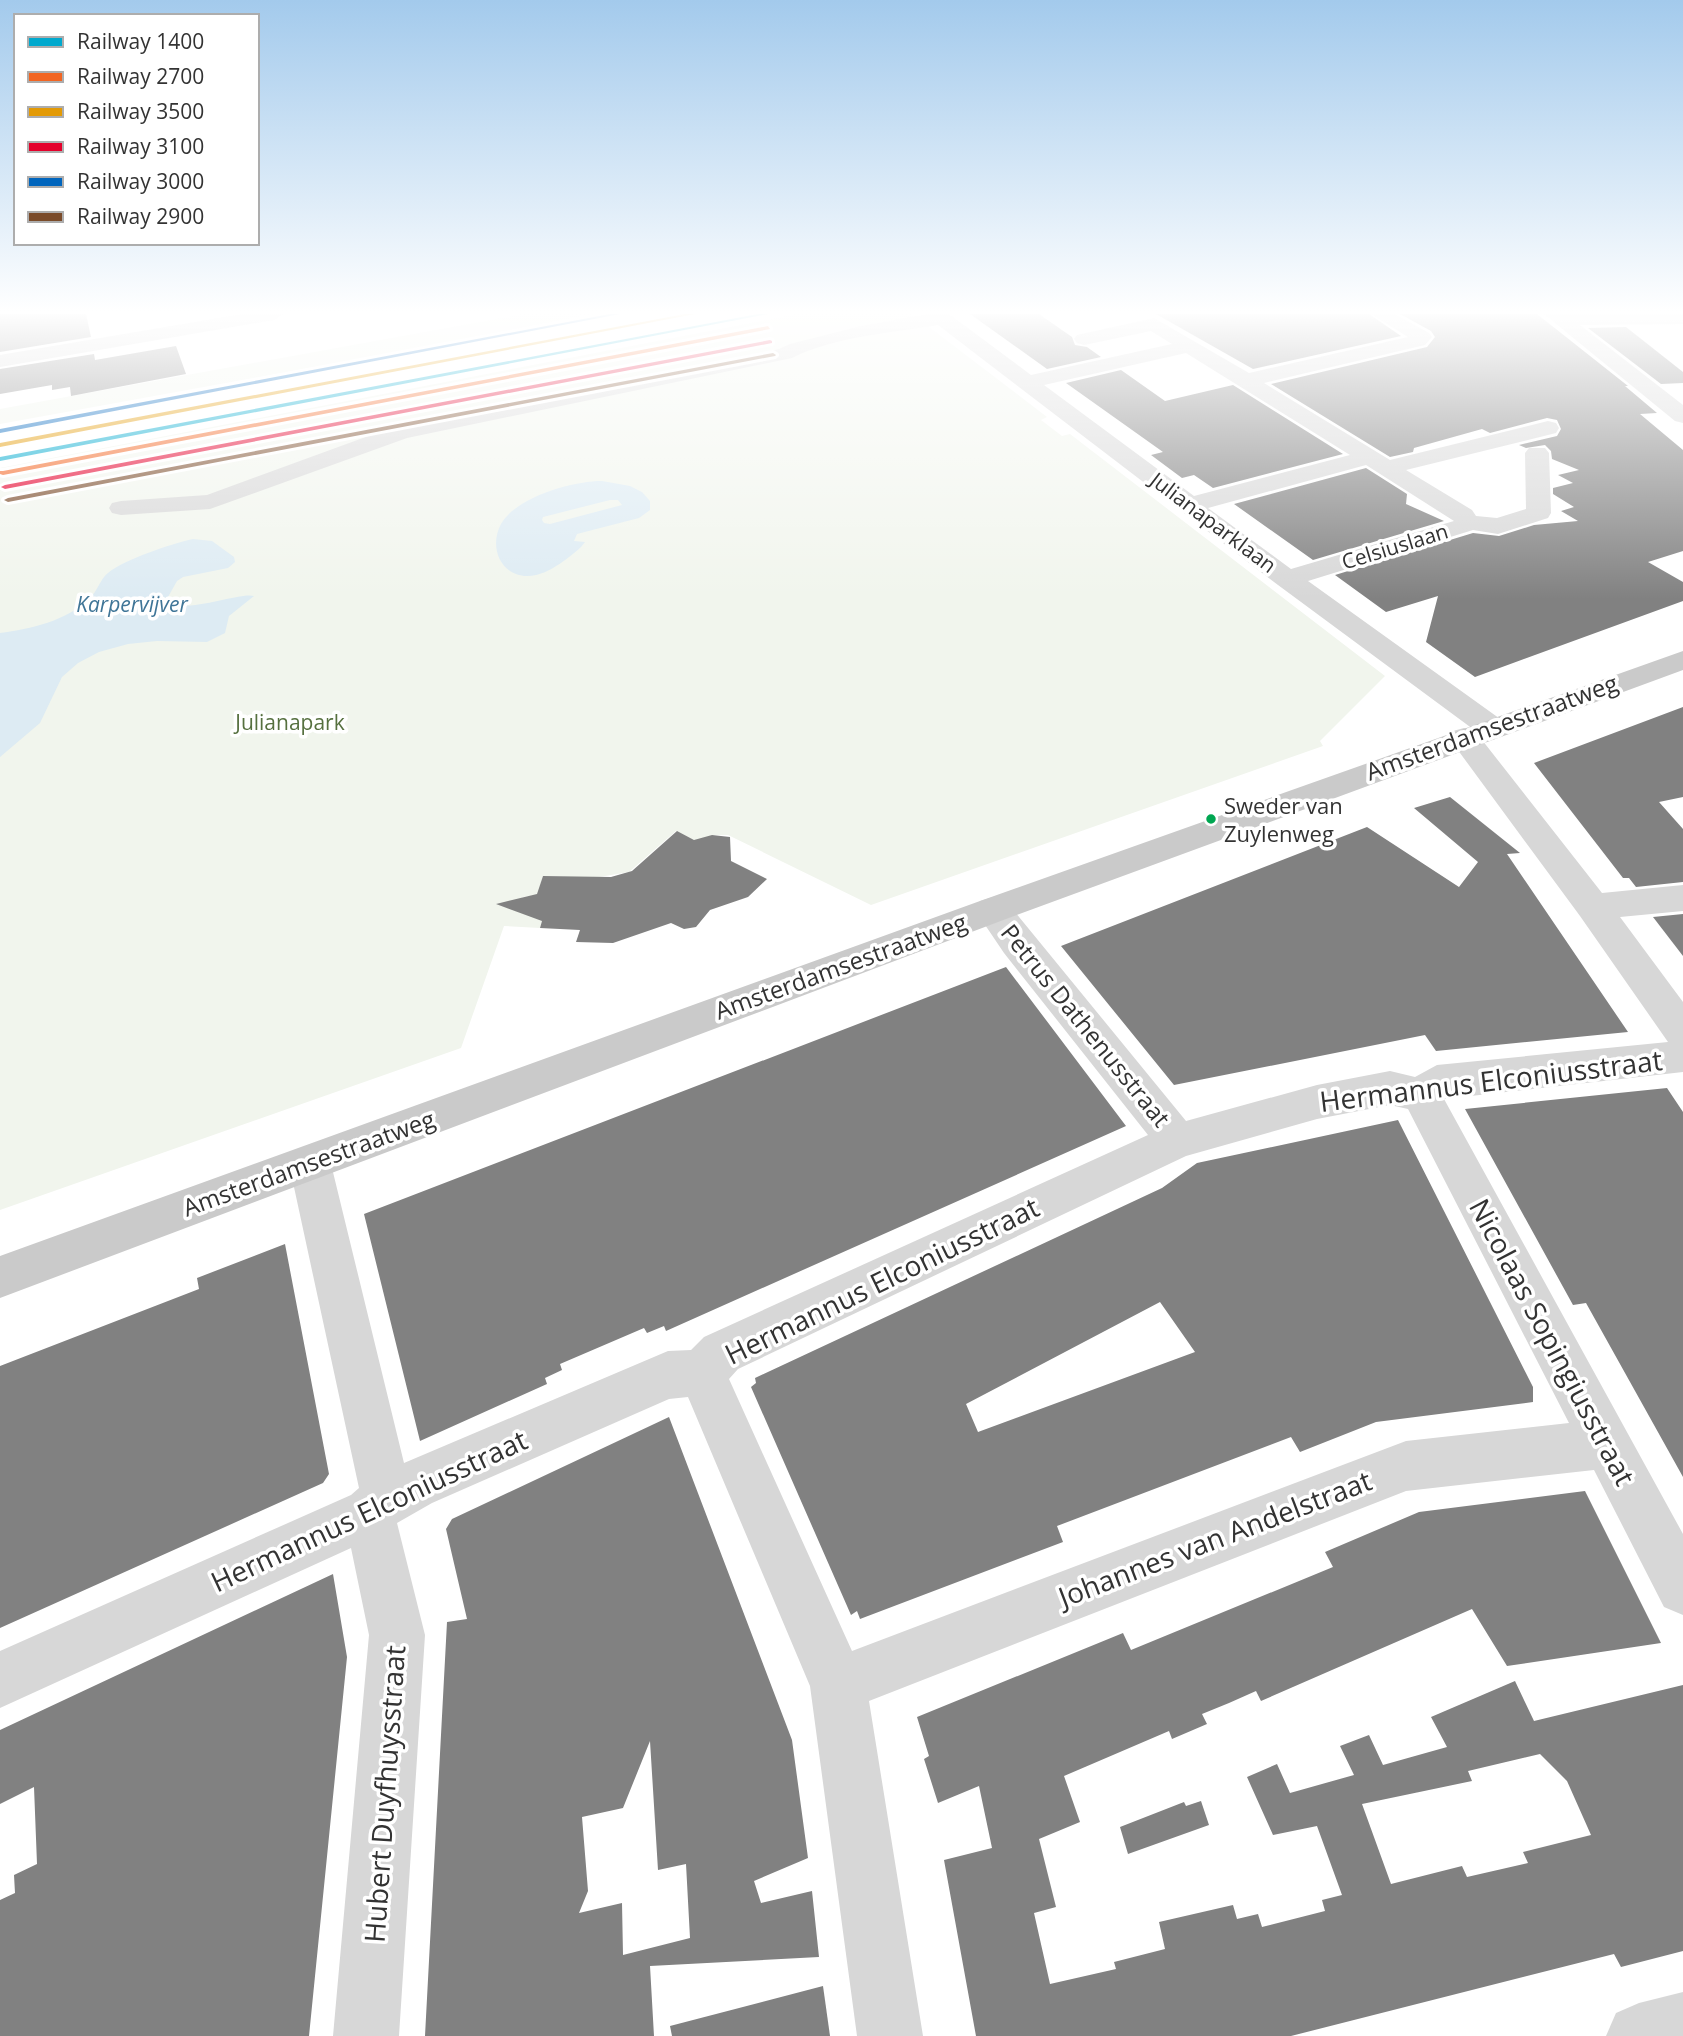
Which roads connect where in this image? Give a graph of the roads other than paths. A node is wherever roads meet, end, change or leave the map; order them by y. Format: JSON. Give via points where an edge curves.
{"nodes":[{"id":1,"x":514,"y":409,"type":"edge"},
{"id":2,"x":1064,"y":409,"type":"edge"},
{"id":3,"x":1294,"y":409,"type":"edge"},
{"id":4,"x":1548,"y":428,"type":"dead end"},
{"id":5,"x":1537,"y":453,"type":"dead end"},
{"id":6,"x":1379,"y":462,"type":"junction"},
{"id":7,"x":1190,"y":505,"type":"junction"},
{"id":8,"x":121,"y":508,"type":"dead end"},
{"id":9,"x":1467,"y":522,"type":"junction"},
{"id":10,"x":1287,"y":579,"type":"junction"},
{"id":11,"x":1683,"y":660,"type":"edge"},
{"id":12,"x":1478,"y":733,"type":"junction"},
{"id":13,"x":1683,"y":898,"type":"edge"},
{"id":14,"x":1593,"y":907,"type":"junction"},
{"id":15,"x":993,"y":910,"type":"junction"},
{"id":16,"x":1683,"y":1032,"type":"edge"},
{"id":17,"x":1683,"y":1056,"type":"edge"},
{"id":18,"x":1421,"y":1096,"type":"junction"},
{"id":19,"x":1177,"y":1141,"type":"junction"},
{"id":20,"x":310,"y":1164,"type":"junction"},
{"id":21,"x":0,"y":1277,"type":"edge"},
{"id":22,"x":702,"y":1373,"type":"junction"},
{"id":23,"x":1606,"y":1444,"type":"junction"},
{"id":24,"x":378,"y":1505,"type":"junction"},
{"id":25,"x":1683,"y":1588,"type":"edge"},
{"id":26,"x":0,"y":1680,"type":"edge"},
{"id":27,"x":838,"y":1685,"type":"junction"},
{"id":28,"x":1683,"y":2025,"type":"edge"},
{"id":29,"x":366,"y":2036,"type":"edge"},
{"id":30,"x":890,"y":2036,"type":"edge"},
{"id":31,"x":1639,"y":2036,"type":"edge"}],
"edges":[{"from":1,"to":8,"type":"street","via":[[401,432],[210,502]]},
{"from":2,"to":7,"type":"street","name":"Julianaparklaan"},
{"from":3,"to":6,"type":"street","name":"Celsiuslaan"},
{"from":4,"to":6,"type":"street"},
{"from":5,"to":9,"type":"street","via":[[1539,513],[1498,526]]},
{"from":6,"to":7,"type":"street"},
{"from":6,"to":9,"type":"street","name":"Celsiuslaan","via":[[1463,515]]},
{"from":7,"to":10,"type":"street","name":"Julianaparklaan"},
{"from":9,"to":10,"type":"street","name":"Celsiuslaan"},
{"from":10,"to":12,"type":"street","name":"Julianaparklaan"},
{"from":11,"to":12,"type":"main road","name":"Amsterdamsestraatweg"},
{"from":12,"to":14,"type":"street"},
{"from":12,"to":15,"type":"main road","name":"Amsterdamsestraatweg"},
{"from":13,"to":14,"type":"street"},
{"from":14,"to":16,"type":"street"},
{"from":15,"to":19,"type":"street","name":"Petrus Dathenusstraat"},
{"from":15,"to":20,"type":"main road","name":"Amsterdamsestraatweg"},
{"from":17,"to":18,"type":"street","name":"Hermannus Elconiusstraat","via":[[1437,1082]]},
{"from":18,"to":19,"type":"street","name":"Hermannus Elconiusstraat","via":[[1390,1088],[1317,1102]]},
{"from":18,"to":23,"type":"street","name":"Nicolaas Sopingiusstraat"},
{"from":19,"to":22,"type":"street","name":"Hermannus Elconiusstraat","via":[[721,1353]]},
{"from":20,"to":21,"type":"main road","name":"Amsterdamsestraatweg"},
{"from":20,"to":24,"type":"street","name":"Hubert Duyfhuysstraat"},
{"from":22,"to":24,"type":"street","name":"Hermannus Elconiusstraat","via":[[668,1375]]},
{"from":22,"to":27,"type":"street"},
{"from":23,"to":25,"type":"street","name":"Nicolaas Sopingiusstraat"},
{"from":23,"to":27,"type":"street","name":"Johannes van Andelstraat","via":[[1406,1466]]},
{"from":24,"to":26,"type":"street","name":"Hermannus Elconiusstraat"},
{"from":24,"to":29,"type":"street","name":"Hubert Duyfhuysstraat","via":[[397,1635]]},
{"from":27,"to":30,"type":"street"},
{"from":28,"to":31,"type":"street"}]}
